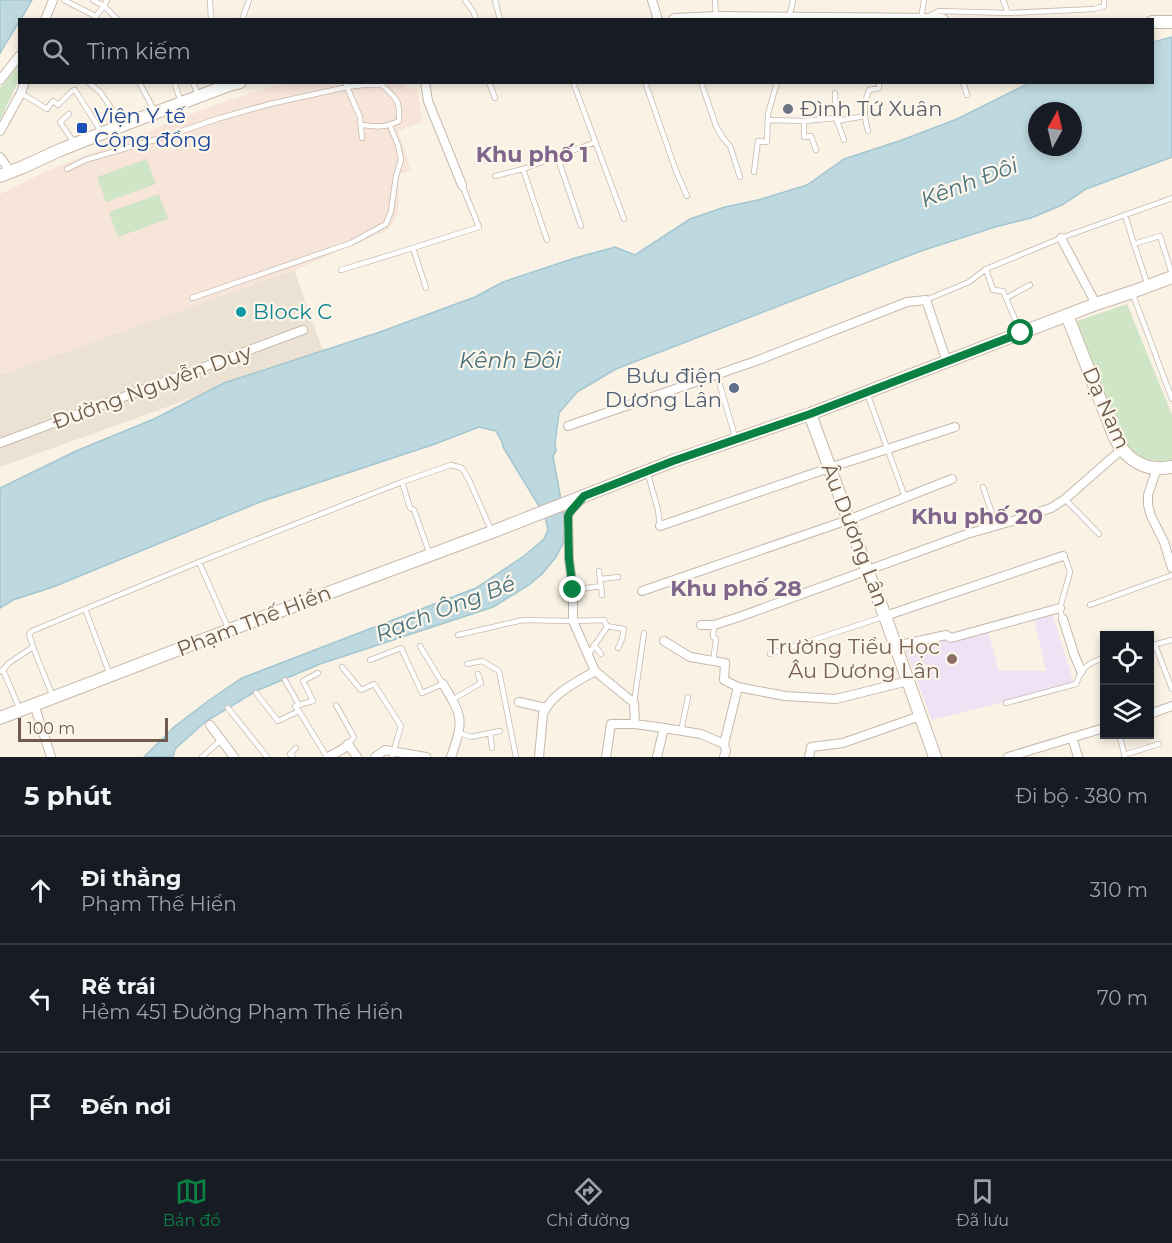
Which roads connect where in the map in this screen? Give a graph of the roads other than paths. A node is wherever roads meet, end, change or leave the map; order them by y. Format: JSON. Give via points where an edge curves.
{"nodes":[{"id":1,"x":53,"y":0,"type":"edge"},
{"id":2,"x":64,"y":0,"type":"edge"},
{"id":3,"x":93,"y":0,"type":"edge"},
{"id":4,"x":107,"y":0,"type":"edge"},
{"id":5,"x":210,"y":0,"type":"edge"},
{"id":6,"x":249,"y":0,"type":"edge"},
{"id":7,"x":465,"y":0,"type":"edge"},
{"id":8,"x":495,"y":0,"type":"edge"},
{"id":9,"x":652,"y":0,"type":"edge"},
{"id":10,"x":716,"y":0,"type":"edge"},
{"id":11,"x":793,"y":0,"type":"edge"},
{"id":12,"x":924,"y":0,"type":"edge"},
{"id":13,"x":1003,"y":0,"type":"edge"},
{"id":14,"x":1104,"y":0,"type":"edge"},
{"id":15,"x":104,"y":6,"type":"junction"},
{"id":16,"x":1008,"y":13,"type":"junction"},
{"id":17,"x":46,"y":18,"type":"edge"},
{"id":18,"x":94,"y":18,"type":"edge"},
{"id":19,"x":116,"y":18,"type":"edge"},
{"id":20,"x":211,"y":18,"type":"edge"},
{"id":21,"x":243,"y":18,"type":"edge"},
{"id":22,"x":475,"y":18,"type":"edge"},
{"id":23,"x":500,"y":18,"type":"edge"},
{"id":24,"x":657,"y":18,"type":"edge"},
{"id":25,"x":716,"y":18,"type":"edge"},
{"id":26,"x":792,"y":18,"type":"edge"},
{"id":27,"x":921,"y":18,"type":"edge"},
{"id":28,"x":923,"y":18,"type":"edge"},
{"id":29,"x":1154,"y":22,"type":"edge"},
{"id":30,"x":1172,"y":22,"type":"edge"},
{"id":31,"x":18,"y":58,"type":"edge"},
{"id":32,"x":0,"y":80,"type":"edge"},
{"id":33,"x":25,"y":84,"type":"edge"},
{"id":34,"x":90,"y":84,"type":"edge"},
{"id":35,"x":141,"y":84,"type":"edge"},
{"id":36,"x":175,"y":84,"type":"edge"},
{"id":37,"x":194,"y":84,"type":"edge"},
{"id":38,"x":425,"y":84,"type":"edge"},
{"id":39,"x":490,"y":84,"type":"edge"},
{"id":40,"x":574,"y":84,"type":"edge"},
{"id":41,"x":646,"y":84,"type":"edge"},
{"id":42,"x":702,"y":84,"type":"edge"},
{"id":43,"x":776,"y":84,"type":"edge"},
{"id":44,"x":879,"y":84,"type":"edge"},
{"id":45,"x":964,"y":84,"type":"edge"},
{"id":46,"x":346,"y":85,"type":"edge"},
{"id":47,"x":214,"y":86,"type":"edge"},
{"id":48,"x":21,"y":93,"type":"junction"},
{"id":49,"x":835,"y":93,"type":"dead end"},
{"id":50,"x":967,"y":95,"type":"dead end"},
{"id":51,"x":198,"y":96,"type":"junction"},
{"id":52,"x":495,"y":98,"type":"dead end"},
{"id":53,"x":181,"y":102,"type":"junction"},
{"id":54,"x":155,"y":112,"type":"junction"},
{"id":55,"x":69,"y":114,"type":"dead end"},
{"id":56,"x":864,"y":116,"type":"junction"},
{"id":57,"x":768,"y":120,"type":"junction"},
{"id":58,"x":836,"y":120,"type":"junction"},
{"id":59,"x":804,"y":121,"type":"junction"},
{"id":60,"x":123,"y":125,"type":"junction"},
{"id":61,"x":362,"y":125,"type":"junction"},
{"id":62,"x":390,"y":126,"type":"junction"},
{"id":63,"x":0,"y":130,"type":"edge"},
{"id":64,"x":868,"y":131,"type":"dead end"},
{"id":65,"x":102,"y":133,"type":"junction"},
{"id":66,"x":362,"y":138,"type":"dead end"},
{"id":67,"x":844,"y":140,"type":"dead end"},
{"id":68,"x":596,"y":142,"type":"junction"},
{"id":69,"x":75,"y":144,"type":"junction"},
{"id":70,"x":816,"y":150,"type":"dead end"},
{"id":71,"x":557,"y":156,"type":"junction"},
{"id":72,"x":0,"y":157,"type":"edge"},
{"id":73,"x":67,"y":169,"type":"dead end"},
{"id":74,"x":523,"y":169,"type":"junction"},
{"id":75,"x":754,"y":172,"type":"dead end"},
{"id":76,"x":5,"y":173,"type":"edge"},
{"id":77,"x":495,"y":176,"type":"dead end"},
{"id":78,"x":740,"y":177,"type":"dead end"},
{"id":79,"x":462,"y":185,"type":"joint"},
{"id":80,"x":687,"y":196,"type":"dead end"},
{"id":81,"x":1172,"y":198,"type":"edge"},
{"id":82,"x":1125,"y":215,"type":"junction"},
{"id":83,"x":624,"y":219,"type":"dead end"},
{"id":84,"x":581,"y":226,"type":"dead end"},
{"id":85,"x":1061,"y":238,"type":"junction"},
{"id":86,"x":547,"y":240,"type":"dead end"},
{"id":87,"x":1134,"y":244,"type":"junction"},
{"id":88,"x":413,"y":248,"type":"junction"},
{"id":89,"x":986,"y":269,"type":"junction"},
{"id":90,"x":341,"y":270,"type":"dead end"},
{"id":91,"x":1172,"y":275,"type":"edge"},
{"id":92,"x":1030,"y":285,"type":"dead end"},
{"id":93,"x":1148,"y":286,"type":"junction"},
{"id":94,"x":426,"y":288,"type":"dead end"},
{"id":95,"x":1132,"y":292,"type":"junction"},
{"id":96,"x":192,"y":298,"type":"dead end"},
{"id":97,"x":1006,"y":298,"type":"junction"},
{"id":98,"x":926,"y":300,"type":"junction"},
{"id":99,"x":1096,"y":304,"type":"junction"},
{"id":100,"x":1067,"y":315,"type":"junction"},
{"id":101,"x":303,"y":330,"type":"dead end"},
{"id":102,"x":1021,"y":333,"type":"junction"},
{"id":103,"x":947,"y":362,"type":"junction"},
{"id":104,"x":717,"y":375,"type":"junction"},
{"id":105,"x":867,"y":393,"type":"junction"},
{"id":106,"x":1172,"y":399,"type":"edge"},
{"id":107,"x":810,"y":414,"type":"junction"},
{"id":108,"x":568,"y":426,"type":"dead end"},
{"id":109,"x":955,"y":427,"type":"dead end"},
{"id":110,"x":736,"y":440,"type":"junction"},
{"id":111,"x":0,"y":443,"type":"edge"},
{"id":112,"x":887,"y":449,"type":"junction"},
{"id":113,"x":1121,"y":450,"type":"junction"},
{"id":114,"x":1172,"y":467,"type":"edge"},
{"id":115,"x":829,"y":468,"type":"junction"},
{"id":116,"x":1156,"y":468,"type":"junction"},
{"id":117,"x":647,"y":471,"type":"junction"},
{"id":118,"x":952,"y":479,"type":"dead end"},
{"id":119,"x":402,"y":482,"type":"junction"},
{"id":120,"x":983,"y":487,"type":"dead end"},
{"id":121,"x":584,"y":496,"type":"junction"},
{"id":122,"x":905,"y":497,"type":"junction"},
{"id":123,"x":1065,"y":500,"type":"junction"},
{"id":124,"x":848,"y":520,"type":"junction"},
{"id":125,"x":996,"y":525,"type":"junction"},
{"id":126,"x":660,"y":526,"type":"joint"},
{"id":127,"x":492,"y":532,"type":"junction"},
{"id":128,"x":1098,"y":534,"type":"dead end"},
{"id":129,"x":430,"y":555,"type":"junction"},
{"id":130,"x":1063,"y":556,"type":"joint"},
{"id":131,"x":200,"y":562,"type":"junction"},
{"id":132,"x":1172,"y":568,"type":"edge"},
{"id":133,"x":867,"y":570,"type":"junction"},
{"id":134,"x":600,"y":571,"type":"dead end"},
{"id":135,"x":1172,"y":574,"type":"edge"},
{"id":136,"x":618,"y":577,"type":"dead end"},
{"id":137,"x":600,"y":579,"type":"junction"},
{"id":138,"x":601,"y":586,"type":"junction"},
{"id":139,"x":573,"y":590,"type":"junction"},
{"id":140,"x":642,"y":591,"type":"dead end"},
{"id":141,"x":602,"y":595,"type":"dead end"},
{"id":142,"x":1090,"y":605,"type":"dead end"},
{"id":143,"x":1059,"y":608,"type":"junction"},
{"id":144,"x":85,"y":609,"type":"junction"},
{"id":145,"x":885,"y":616,"type":"junction"},
{"id":146,"x":1062,"y":619,"type":"joint"},
{"id":147,"x":573,"y":621,"type":"junction"},
{"id":148,"x":701,"y":625,"type":"dead end"},
{"id":149,"x":714,"y":625,"type":"junction"},
{"id":150,"x":606,"y":626,"type":"junction"},
{"id":151,"x":230,"y":630,"type":"junction"},
{"id":152,"x":644,"y":633,"type":"dead end"},
{"id":153,"x":458,"y":635,"type":"dead end"},
{"id":154,"x":1172,"y":640,"type":"edge"},
{"id":155,"x":664,"y":641,"type":"dead end"},
{"id":156,"x":594,"y":645,"type":"junction"},
{"id":157,"x":1154,"y":645,"type":"edge"},
{"id":158,"x":420,"y":646,"type":"dead end"},
{"id":159,"x":896,"y":646,"type":"junction"},
{"id":160,"x":33,"y":647,"type":"junction"},
{"id":161,"x":618,"y":648,"type":"dead end"},
{"id":162,"x":1154,"y":650,"type":"edge"},
{"id":163,"x":601,"y":654,"type":"dead end"},
{"id":164,"x":770,"y":654,"type":"dead end"},
{"id":165,"x":587,"y":655,"type":"junction"},
{"id":166,"x":370,"y":660,"type":"dead end"},
{"id":167,"x":1100,"y":660,"type":"edge"},
{"id":168,"x":712,"y":662,"type":"junction"},
{"id":169,"x":467,"y":664,"type":"dead end"},
{"id":170,"x":342,"y":667,"type":"dead end"},
{"id":171,"x":1,"y":671,"type":"edge"},
{"id":172,"x":595,"y":671,"type":"junction"},
{"id":173,"x":1081,"y":671,"type":"junction"},
{"id":174,"x":318,"y":674,"type":"dead end"},
{"id":175,"x":478,"y":674,"type":"dead end"},
{"id":176,"x":110,"y":675,"type":"junction"},
{"id":177,"x":285,"y":680,"type":"dead end"},
{"id":178,"x":908,"y":681,"type":"junction"},
{"id":179,"x":443,"y":684,"type":"junction"},
{"id":180,"x":738,"y":687,"type":"junction"},
{"id":181,"x":1172,"y":689,"type":"edge"},
{"id":182,"x":256,"y":693,"type":"dead end"},
{"id":183,"x":53,"y":697,"type":"junction"},
{"id":184,"x":688,"y":697,"type":"dead end"},
{"id":185,"x":452,"y":700,"type":"junction"},
{"id":186,"x":519,"y":702,"type":"dead end"},
{"id":187,"x":634,"y":703,"type":"junction"},
{"id":188,"x":1006,"y":703,"type":"dead end"},
{"id":189,"x":34,"y":704,"type":"junction"},
{"id":190,"x":299,"y":705,"type":"junction"},
{"id":191,"x":336,"y":705,"type":"dead end"},
{"id":192,"x":1172,"y":706,"type":"edge"},
{"id":193,"x":228,"y":708,"type":"dead end"},
{"id":194,"x":546,"y":708,"type":"junction"},
{"id":195,"x":20,"y":710,"type":"junction"},
{"id":196,"x":299,"y":711,"type":"junction"},
{"id":197,"x":1154,"y":712,"type":"edge"},
{"id":198,"x":921,"y":716,"type":"junction"},
{"id":199,"x":0,"y":718,"type":"edge"},
{"id":200,"x":635,"y":724,"type":"junction"},
{"id":201,"x":210,"y":725,"type":"dead end"},
{"id":202,"x":664,"y":728,"type":"junction"},
{"id":203,"x":1100,"y":729,"type":"edge"},
{"id":204,"x":500,"y":730,"type":"dead end"},
{"id":205,"x":681,"y":731,"type":"junction"},
{"id":206,"x":459,"y":733,"type":"junction"},
{"id":207,"x":490,"y":733,"type":"junction"},
{"id":208,"x":1072,"y":737,"type":"junction"},
{"id":209,"x":222,"y":739,"type":"junction"},
{"id":210,"x":1120,"y":739,"type":"edge"},
{"id":211,"x":348,"y":744,"type":"junction"},
{"id":212,"x":724,"y":744,"type":"junction"},
{"id":213,"x":1159,"y":744,"type":"dead end"},
{"id":214,"x":296,"y":748,"type":"dead end"},
{"id":215,"x":492,"y":748,"type":"dead end"},
{"id":216,"x":393,"y":754,"type":"edge"},
{"id":217,"x":231,"y":756,"type":"edge"},
{"id":218,"x":1125,"y":756,"type":"edge"},
{"id":219,"x":51,"y":757,"type":"edge"},
{"id":220,"x":202,"y":757,"type":"edge"},
{"id":221,"x":267,"y":757,"type":"edge"},
{"id":222,"x":293,"y":757,"type":"edge"},
{"id":223,"x":328,"y":757,"type":"edge"},
{"id":224,"x":357,"y":757,"type":"edge"},
{"id":225,"x":375,"y":757,"type":"edge"},
{"id":226,"x":426,"y":757,"type":"edge"},
{"id":227,"x":450,"y":757,"type":"edge"},
{"id":228,"x":516,"y":757,"type":"edge"},
{"id":229,"x":539,"y":757,"type":"edge"},
{"id":230,"x":606,"y":757,"type":"edge"},
{"id":231,"x":657,"y":757,"type":"edge"},
{"id":232,"x":724,"y":757,"type":"edge"},
{"id":233,"x":810,"y":757,"type":"edge"},
{"id":234,"x":935,"y":757,"type":"edge"},
{"id":235,"x":1008,"y":757,"type":"edge"},
{"id":236,"x":1078,"y":757,"type":"edge"}],
"edges":[{"from":1,"to":17,"type":"street"},
{"from":2,"to":18,"type":"lane"},
{"from":3,"to":15,"type":"lane"},
{"from":4,"to":15,"type":"lane"},
{"from":5,"to":20,"type":"lane"},
{"from":6,"to":21,"type":"lane"},
{"from":7,"to":22,"type":"lane"},
{"from":8,"to":23,"type":"lane"},
{"from":9,"to":24,"type":"street"},
{"from":10,"to":25,"type":"lane"},
{"from":11,"to":26,"type":"lane"},
{"from":12,"to":27,"type":"lane"},
{"from":13,"to":16,"type":"lane"},
{"from":14,"to":16,"type":"lane","via":[[1104,6],[1094,9]]},
{"from":15,"to":18,"type":"lane"},
{"from":15,"to":19,"type":"lane"},
{"from":16,"to":28,"type":"lane","via":[[939,11]]},
{"from":29,"to":30,"type":"main road"},
{"from":31,"to":32,"type":"street"},
{"from":33,"to":48,"type":"street"},
{"from":34,"to":60,"type":"lane"},
{"from":35,"to":54,"type":"lane"},
{"from":36,"to":53,"type":"lane"},
{"from":37,"to":51,"type":"lane"},
{"from":38,"to":79,"type":"street","via":[[428,101]]},
{"from":39,"to":52,"type":"lane"},
{"from":40,"to":68,"type":"lane"},
{"from":41,"to":80,"type":"lane"},
{"from":42,"to":78,"type":"lane"},
{"from":43,"to":57,"type":"lane"},
{"from":44,"to":56,"type":"lane","via":[[879,88],[869,90]]},
{"from":45,"to":50,"type":"lane"},
{"from":46,"to":61,"type":"lane"},
{"from":46,"to":62,"type":"lane","via":[[382,85],[400,106],[399,121]]},
{"from":46,"to":73,"type":"lane","via":[[220,118]]},
{"from":47,"to":51,"type":"main road"},
{"from":48,"to":63,"type":"street"},
{"from":48,"to":65,"type":"lane","via":[[47,109],[53,101],[58,105],[75,90]]},
{"from":49,"to":58,"type":"lane"},
{"from":51,"to":53,"type":"main road"},
{"from":53,"to":54,"type":"main road"},
{"from":54,"to":60,"type":"main road"},
{"from":55,"to":69,"type":"lane","via":[[60,122]]},
{"from":56,"to":58,"type":"lane"},
{"from":56,"to":64,"type":"lane"},
{"from":57,"to":59,"type":"lane"},
{"from":57,"to":75,"type":"lane","via":[[767,142],[758,141]]},
{"from":58,"to":59,"type":"lane"},
{"from":58,"to":67,"type":"lane"},
{"from":59,"to":70,"type":"lane","via":[[804,137],[811,136]]},
{"from":60,"to":65,"type":"main road"},
{"from":61,"to":62,"type":"lane"},
{"from":61,"to":66,"type":"lane"},
{"from":62,"to":96,"type":"lane","via":[[401,155],[392,211],[386,224],[351,243]]},
{"from":65,"to":69,"type":"main road"},
{"from":68,"to":71,"type":"lane"},
{"from":68,"to":83,"type":"lane"},
{"from":69,"to":76,"type":"main road"},
{"from":71,"to":74,"type":"lane"},
{"from":71,"to":84,"type":"lane"},
{"from":72,"to":76,"type":"street"},
{"from":74,"to":77,"type":"lane"},
{"from":74,"to":86,"type":"lane"},
{"from":79,"to":88,"type":"lane","via":[[479,227]]},
{"from":81,"to":82,"type":"lane"},
{"from":82,"to":85,"type":"lane"},
{"from":82,"to":87,"type":"lane"},
{"from":85,"to":89,"type":"lane"},
{"from":85,"to":99,"type":"street"},
{"from":87,"to":91,"type":"lane","via":[[1160,236]]},
{"from":87,"to":93,"type":"lane"},
{"from":88,"to":90,"type":"lane"},
{"from":88,"to":94,"type":"lane"},
{"from":89,"to":97,"type":"lane","via":[[993,290],[1003,291]]},
{"from":89,"to":98,"type":"lane","via":[[969,282]]},
{"from":91,"to":93,"type":"main road"},
{"from":92,"to":97,"type":"lane"},
{"from":93,"to":95,"type":"main road"},
{"from":95,"to":99,"type":"main road"},
{"from":95,"to":106,"type":"lane"},
{"from":97,"to":102,"type":"lane"},
{"from":98,"to":103,"type":"street"},
{"from":98,"to":104,"type":"street","via":[[907,302]]},
{"from":99,"to":100,"type":"main road"},
{"from":100,"to":102,"type":"main road"},
{"from":100,"to":113,"type":"main road","name":"Dạ Nam"},
{"from":101,"to":111,"type":"street","name":"Đường Nguyễn Duy"},
{"from":102,"to":103,"type":"main road"},
{"from":103,"to":105,"type":"main road"},
{"from":104,"to":108,"type":"street"},
{"from":104,"to":110,"type":"lane"},
{"from":105,"to":107,"type":"main road"},
{"from":105,"to":112,"type":"lane"},
{"from":107,"to":110,"type":"main road"},
{"from":107,"to":115,"type":"main road","name":"Âu Dương Lân"},
{"from":109,"to":112,"type":"street"},
{"from":110,"to":117,"type":"main road"},
{"from":112,"to":115,"type":"street"},
{"from":112,"to":122,"type":"lane"},
{"from":113,"to":116,"type":"main road","name":"Dạ Nam","via":[[1131,459]]},
{"from":113,"to":123,"type":"street"},
{"from":114,"to":116,"type":"main road","name":"Dạ Nam"},
{"from":115,"to":124,"type":"main road","name":"Âu Dương Lân"},
{"from":115,"to":126,"type":"street"},
{"from":116,"to":132,"type":"street","via":[[1148,505]]},
{"from":117,"to":121,"type":"main road"},
{"from":117,"to":126,"type":"lane"},
{"from":118,"to":122,"type":"street"},
{"from":119,"to":127,"type":"lane","via":[[452,465],[462,468]]},
{"from":119,"to":129,"type":"lane"},
{"from":119,"to":131,"type":"lane"},
{"from":120,"to":125,"type":"lane"},
{"from":121,"to":127,"type":"main road","name":"Phạm Thế Hiển"},
{"from":121,"to":139,"type":"street","via":[[568,516]]},
{"from":122,"to":124,"type":"street"},
{"from":123,"to":125,"type":"street"},
{"from":123,"to":128,"type":"lane"},
{"from":124,"to":133,"type":"main road","name":"Âu Dương Lân"},
{"from":124,"to":140,"type":"street"},
{"from":125,"to":133,"type":"street"},
{"from":127,"to":129,"type":"main road","name":"Phạm Thế Hiển"},
{"from":129,"to":151,"type":"main road","name":"Phạm Thế Hiển"},
{"from":130,"to":143,"type":"lane","via":[[1070,572]]},
{"from":130,"to":145,"type":"street"},
{"from":131,"to":144,"type":"lane"},
{"from":131,"to":151,"type":"lane"},
{"from":133,"to":145,"type":"main road","name":"Âu Dương Lân"},
{"from":133,"to":149,"type":"street"},
{"from":134,"to":137,"type":"lane"},
{"from":135,"to":142,"type":"lane"},
{"from":136,"to":137,"type":"lane"},
{"from":137,"to":138,"type":"lane"},
{"from":138,"to":139,"type":"lane"},
{"from":138,"to":141,"type":"lane"},
{"from":139,"to":147,"type":"street"},
{"from":143,"to":146,"type":"lane"},
{"from":143,"to":159,"type":"street","via":[[951,638],[946,635]]},
{"from":144,"to":160,"type":"lane","via":[[32,631],[29,634]]},
{"from":144,"to":176,"type":"lane"},
{"from":145,"to":159,"type":"main road","name":"Âu Dương Lân"},
{"from":145,"to":164,"type":"lane"},
{"from":146,"to":173,"type":"street"},
{"from":147,"to":150,"type":"lane","via":[[604,620]]},
{"from":147,"to":153,"type":"lane","via":[[523,620]]},
{"from":147,"to":165,"type":"street"},
{"from":148,"to":149,"type":"street"},
{"from":149,"to":168,"type":"lane"},
{"from":150,"to":156,"type":"lane"},
{"from":150,"to":161,"type":"lane","via":[[624,629]]},
{"from":151,"to":176,"type":"main road","name":"Phạm Thế Hiển"},
{"from":152,"to":187,"type":"lane"},
{"from":154,"to":157,"type":"lane"},
{"from":155,"to":168,"type":"street","via":[[690,657]]},
{"from":156,"to":163,"type":"lane"},
{"from":156,"to":165,"type":"lane"},
{"from":158,"to":179,"type":"lane"},
{"from":159,"to":178,"type":"main road","name":"Âu Dương Lân"},
{"from":160,"to":171,"type":"lane"},
{"from":160,"to":183,"type":"lane"},
{"from":162,"to":181,"type":"lane"},
{"from":165,"to":172,"type":"street"},
{"from":166,"to":179,"type":"lane","via":[[401,648],[422,693]]},
{"from":167,"to":173,"type":"lane"},
{"from":168,"to":180,"type":"street","via":[[725,663],[724,680]]},
{"from":169,"to":228,"type":"lane","via":[[482,661],[499,671]]},
{"from":170,"to":216,"type":"lane","via":[[361,690],[374,684],[401,726]]},
{"from":171,"to":195,"type":"lane"},
{"from":172,"to":187,"type":"street"},
{"from":172,"to":194,"type":"street","via":[[554,698]]},
{"from":173,"to":188,"type":"lane","via":[[1076,684]]},
{"from":174,"to":190,"type":"lane","via":[[303,681],[313,701]]},
{"from":175,"to":185,"type":"lane","via":[[481,683]]},
{"from":176,"to":183,"type":"main road","name":"Phạm Thế Hiển"},
{"from":177,"to":190,"type":"lane"},
{"from":178,"to":180,"type":"street","via":[[836,699],[785,696]]},
{"from":178,"to":198,"type":"main road","name":"Âu Dương Lân"},
{"from":179,"to":185,"type":"street"},
{"from":180,"to":212,"type":"street"},
{"from":182,"to":196,"type":"lane","via":[[278,721]]},
{"from":183,"to":189,"type":"main road","name":"Phạm Thế Hiển"},
{"from":184,"to":205,"type":"lane"},
{"from":185,"to":206,"type":"street","via":[[460,717]]},
{"from":186,"to":194,"type":"street"},
{"from":187,"to":200,"type":"street"},
{"from":189,"to":195,"type":"main road","name":"Phạm Thế Hiển"},
{"from":189,"to":219,"type":"street"},
{"from":190,"to":196,"type":"lane","via":[[295,706]]},
{"from":191,"to":211,"type":"lane","via":[[354,737]]},
{"from":192,"to":197,"type":"street"},
{"from":193,"to":221,"type":"lane"},
{"from":194,"to":229,"type":"street"},
{"from":195,"to":199,"type":"main road","name":"Phạm Thế Hiển"},
{"from":196,"to":223,"type":"lane"},
{"from":198,"to":233,"type":"street","via":[[843,743],[811,747]]},
{"from":198,"to":234,"type":"main road","name":"Âu Dương Lân"},
{"from":200,"to":202,"type":"street"},
{"from":200,"to":230,"type":"street","via":[[611,724]]},
{"from":201,"to":209,"type":"street"},
{"from":202,"to":205,"type":"street"},
{"from":202,"to":231,"type":"street"},
{"from":203,"to":208,"type":"street"},
{"from":204,"to":207,"type":"lane"},
{"from":205,"to":212,"type":"street"},
{"from":206,"to":207,"type":"lane","via":[[471,737]]},
{"from":206,"to":227,"type":"street"},
{"from":207,"to":215,"type":"lane"},
{"from":208,"to":235,"type":"street"},
{"from":208,"to":236,"type":"street"},
{"from":209,"to":217,"type":"street"},
{"from":209,"to":220,"type":"lane"},
{"from":210,"to":218,"type":"lane"},
{"from":211,"to":223,"type":"street"},
{"from":211,"to":224,"type":"street"},
{"from":212,"to":232,"type":"street"},
{"from":213,"to":218,"type":"lane"},
{"from":214,"to":222,"type":"lane","via":[[290,754]]},
{"from":216,"to":225,"type":"street","via":[[385,750]]},
{"from":216,"to":226,"type":"street"}]}
